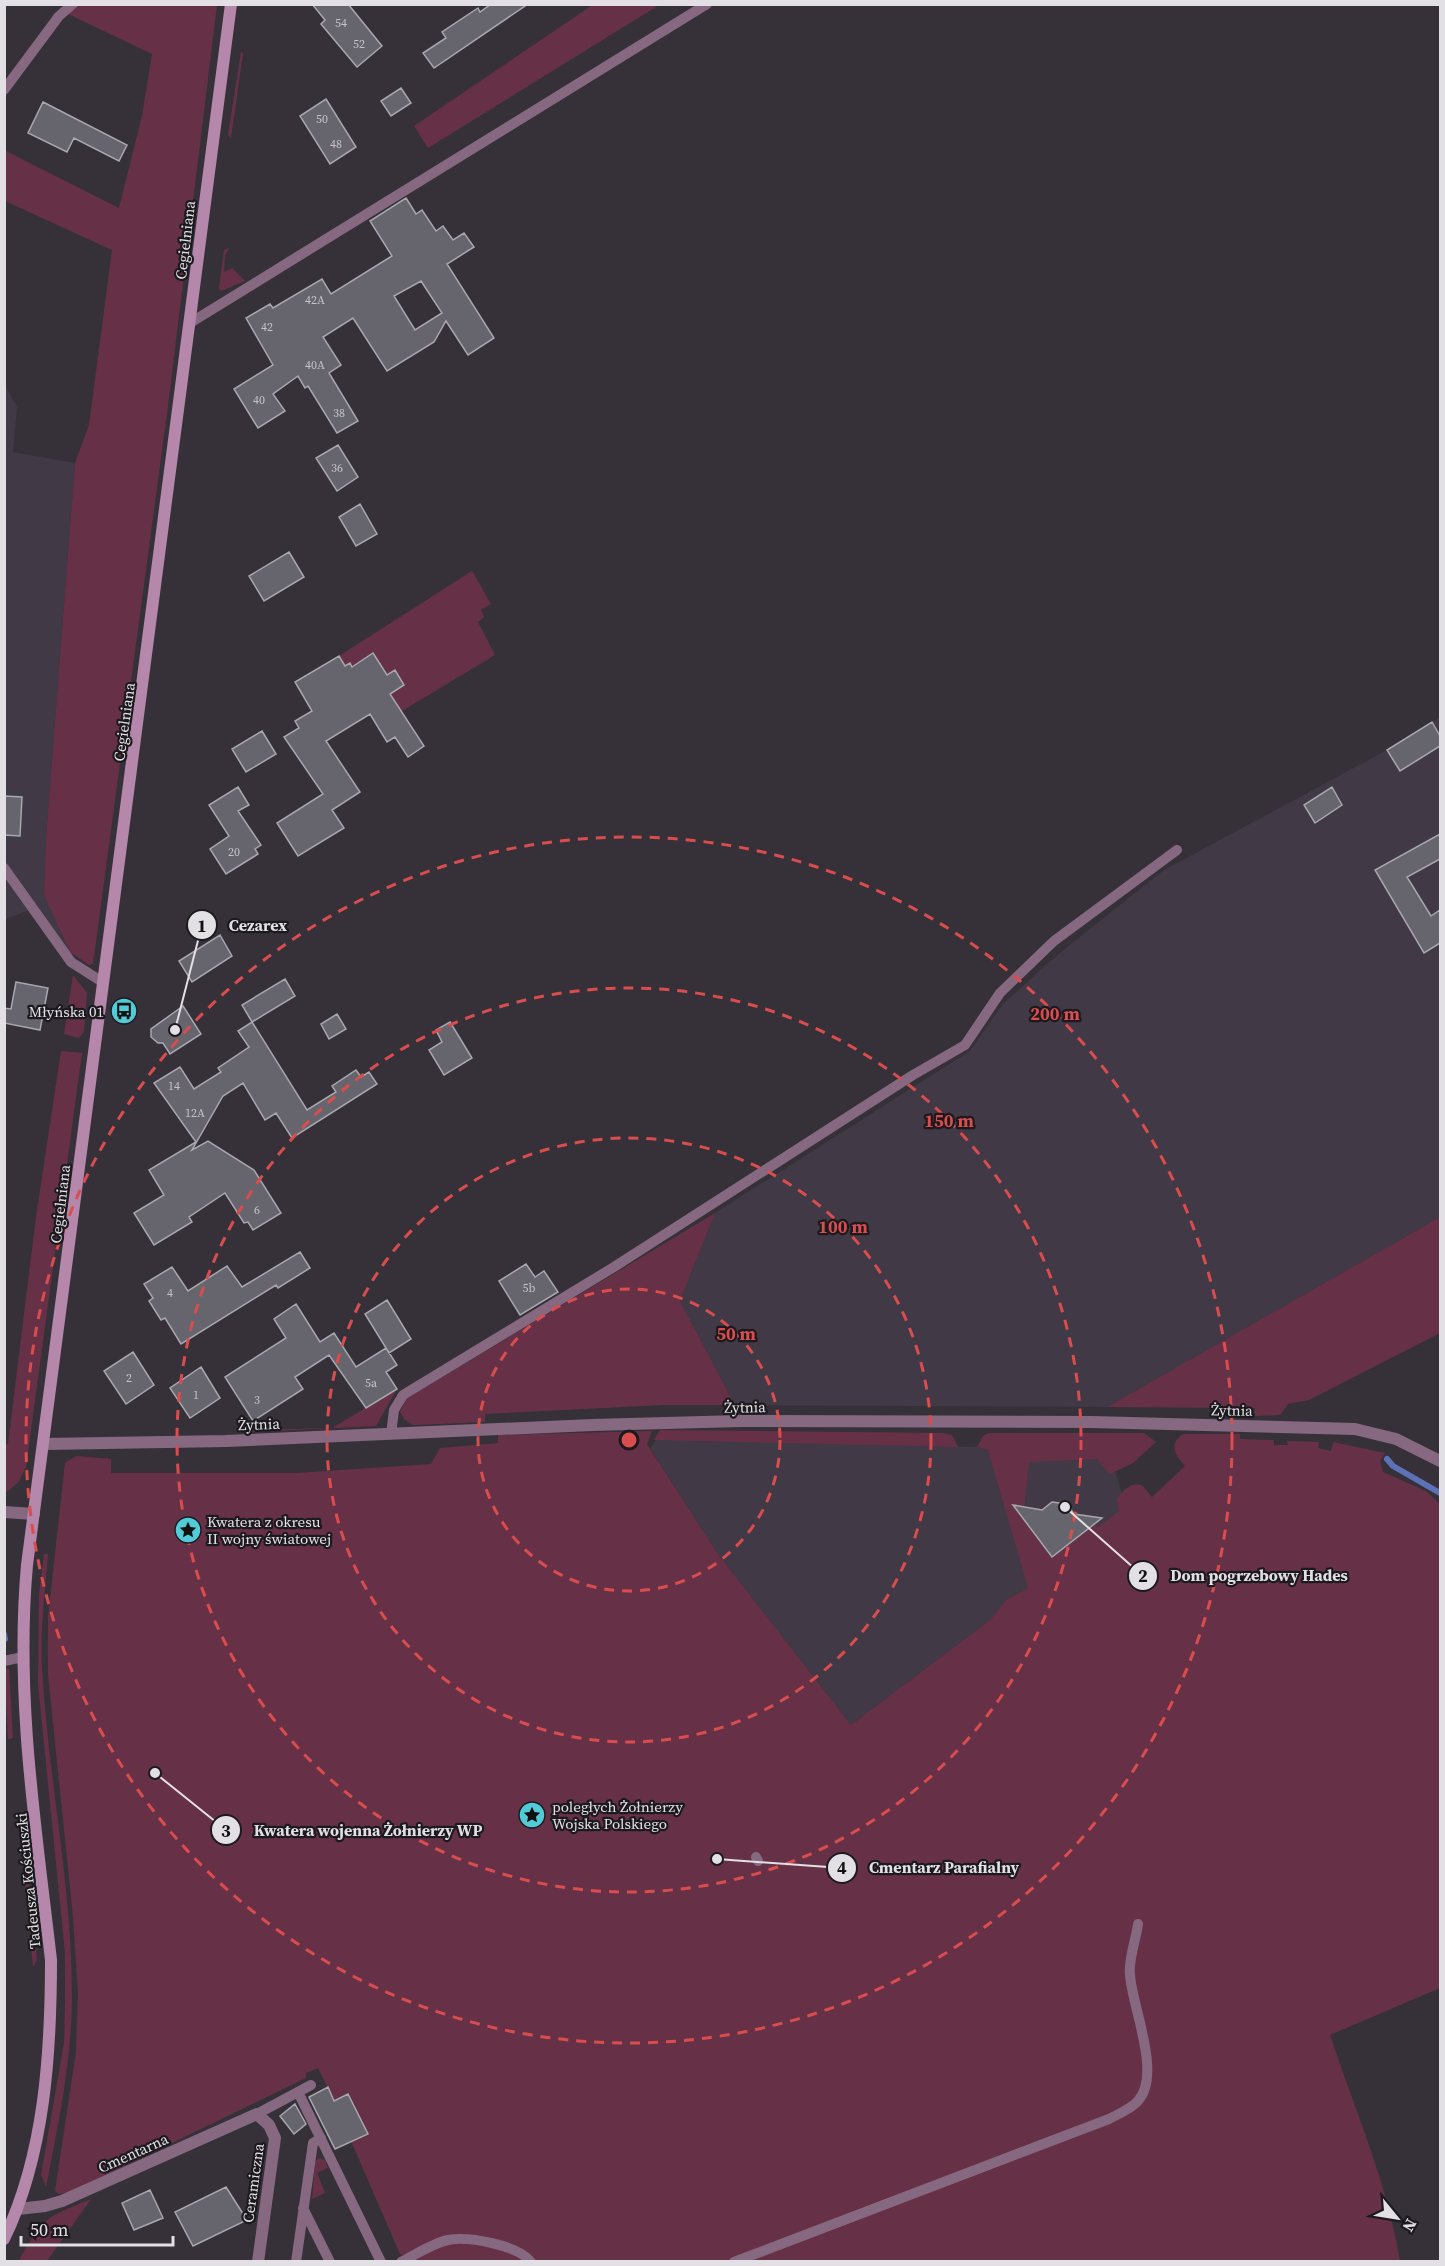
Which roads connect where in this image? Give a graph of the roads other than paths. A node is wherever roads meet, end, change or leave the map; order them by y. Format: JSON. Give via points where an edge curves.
{"nodes":[{"id":1,"x":73,"y":4,"type":"edge"},
{"id":2,"x":231,"y":4,"type":"edge"},
{"id":3,"x":707,"y":4,"type":"edge"},
{"id":4,"x":4,"y":90,"type":"edge"},
{"id":5,"x":190,"y":323,"type":"junction"},
{"id":6,"x":1177,"y":850,"type":"dead end"},
{"id":7,"x":4,"y":868,"type":"edge"},
{"id":8,"x":104,"y":983,"type":"junction"},
{"id":9,"x":391,"y":1434,"type":"junction"},
{"id":10,"x":44,"y":1444,"type":"junction"},
{"id":11,"x":1440,"y":1461,"type":"edge"},
{"id":12,"x":4,"y":1512,"type":"edge"},
{"id":13,"x":34,"y":1514,"type":"junction"},
{"id":14,"x":23,"y":1657,"type":"junction"},
{"id":15,"x":4,"y":1660,"type":"edge"},
{"id":16,"x":1138,"y":1924,"type":"dead end"},
{"id":17,"x":311,"y":2085,"type":"dead end"},
{"id":18,"x":298,"y":2092,"type":"junction"},
{"id":19,"x":257,"y":2114,"type":"junction"},
{"id":20,"x":321,"y":2138,"type":"junction"},
{"id":21,"x":303,"y":2208,"type":"junction"},
{"id":22,"x":18,"y":2209,"type":"junction"},
{"id":23,"x":4,"y":2239,"type":"edge"},
{"id":24,"x":258,"y":2262,"type":"edge"},
{"id":25,"x":296,"y":2262,"type":"edge"},
{"id":26,"x":330,"y":2262,"type":"edge"},
{"id":27,"x":381,"y":2262,"type":"edge"},
{"id":28,"x":401,"y":2262,"type":"edge"},
{"id":29,"x":531,"y":2262,"type":"edge"},
{"id":30,"x":734,"y":2262,"type":"edge"}],
"edges":[{"from":1,"to":4,"type":"lane","via":[[59,16]]},
{"from":2,"to":5,"type":"street","name":"Cegielniana"},
{"from":3,"to":5,"type":"lane"},
{"from":5,"to":8,"type":"street","name":"Cegielniana"},
{"from":6,"to":9,"type":"lane","via":[[1054,941],[1000,993],[965,1045],[956,1052],[403,1395],[394,1410]]},
{"from":7,"to":8,"type":"lane","via":[[71,962]]},
{"from":8,"to":10,"type":"street","name":"Cegielniana"},
{"from":9,"to":10,"type":"street","name":"Żytnia"},
{"from":9,"to":11,"type":"street","name":"Żytnia","via":[[740,1421],[1289,1425],[1376,1433],[1418,1448]]},
{"from":10,"to":13,"type":"street","name":"Tadeusza Kościuszki"},
{"from":12,"to":13,"type":"street"},
{"from":13,"to":14,"type":"street","name":"Tadeusza Kościuszki","via":[[24,1600]]},
{"from":14,"to":15,"type":"lane"},
{"from":14,"to":22,"type":"street","name":"Tadeusza Kościuszki","via":[[26,1733],[51,1960],[51,1997],[37,2129]]},
{"from":16,"to":30,"type":"lane","via":[[1129,1975],[1147,2075],[1138,2101],[1109,2119]]},
{"from":17,"to":18,"type":"lane"},
{"from":18,"to":19,"type":"lane"},
{"from":18,"to":20,"type":"lane"},
{"from":19,"to":22,"type":"street","name":"Cmentarna","via":[[62,2201]]},
{"from":19,"to":24,"type":"street","name":"Ceramiczna","via":[[275,2138]]},
{"from":20,"to":21,"type":"lane","via":[[313,2143]]},
{"from":20,"to":27,"type":"lane"},
{"from":21,"to":25,"type":"lane"},
{"from":21,"to":26,"type":"lane"},
{"from":22,"to":23,"type":"street","name":"Tadeusza Kościuszki"},
{"from":28,"to":29,"type":"lane","via":[[448,2240],[505,2246],[525,2254]]}]}
